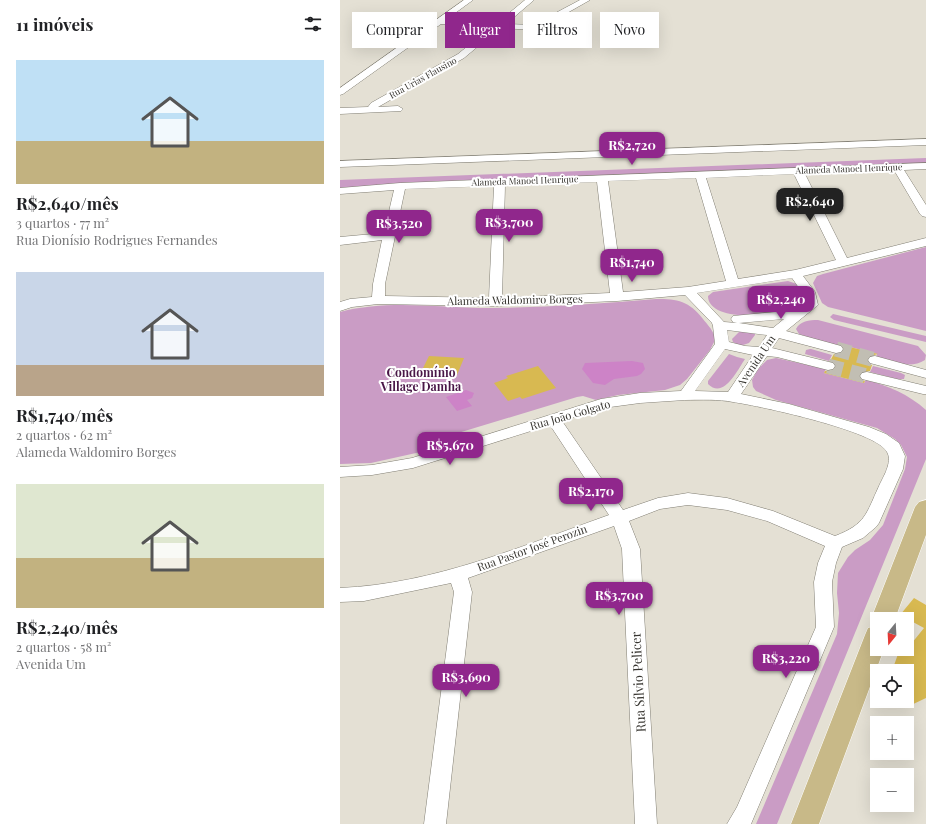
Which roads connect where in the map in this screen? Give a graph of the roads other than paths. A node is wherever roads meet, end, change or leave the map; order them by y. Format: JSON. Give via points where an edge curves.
{"nodes":[{"id":1,"x":469,"y":0,"type":"edge"},
{"id":2,"x":530,"y":0,"type":"edge"},
{"id":3,"x":586,"y":0,"type":"edge"},
{"id":4,"x":515,"y":13,"type":"edge"},
{"id":5,"x":438,"y":21,"type":"junction"},
{"id":6,"x":445,"y":22,"type":"edge"},
{"id":7,"x":515,"y":27,"type":"edge"},
{"id":8,"x":471,"y":48,"type":"edge"},
{"id":9,"x":340,"y":92,"type":"edge"},
{"id":10,"x":398,"y":109,"type":"dead end"},
{"id":11,"x":371,"y":110,"type":"junction"},
{"id":12,"x":340,"y":111,"type":"edge"},
{"id":13,"x":926,"y":142,"type":"edge"},
{"id":14,"x":340,"y":164,"type":"edge"},
{"id":15,"x":926,"y":166,"type":"edge"},
{"id":16,"x":897,"y":168,"type":"junction"},
{"id":17,"x":798,"y":171,"type":"junction"},
{"id":18,"x":700,"y":175,"type":"junction"},
{"id":19,"x":602,"y":178,"type":"junction"},
{"id":20,"x":500,"y":182,"type":"junction"},
{"id":21,"x":400,"y":186,"type":"junction"},
{"id":22,"x":340,"y":191,"type":"edge"},
{"id":23,"x":926,"y":214,"type":"edge"},
{"id":24,"x":388,"y":236,"type":"junction"},
{"id":25,"x":340,"y":241,"type":"edge"},
{"id":26,"x":926,"y":242,"type":"edge"},
{"id":27,"x":843,"y":262,"type":"junction"},
{"id":28,"x":795,"y":274,"type":"junction"},
{"id":29,"x":733,"y":284,"type":"junction"},
{"id":30,"x":688,"y":291,"type":"junction"},
{"id":31,"x":617,"y":297,"type":"junction"},
{"id":32,"x":378,"y":300,"type":"junction"},
{"id":33,"x":495,"y":302,"type":"junction"},
{"id":34,"x":340,"y":306,"type":"edge"},
{"id":35,"x":800,"y":314,"type":"junction"},
{"id":36,"x":719,"y":324,"type":"junction"},
{"id":37,"x":776,"y":332,"type":"junction"},
{"id":38,"x":722,"y":344,"type":"junction"},
{"id":39,"x":836,"y":350,"type":"tunnel mouth"},
{"id":40,"x":762,"y":352,"type":"junction"},
{"id":41,"x":874,"y":360,"type":"tunnel mouth"},
{"id":42,"x":828,"y":366,"type":"tunnel mouth"},
{"id":43,"x":926,"y":374,"type":"edge"},
{"id":44,"x":868,"y":376,"type":"tunnel mouth"},
{"id":45,"x":925,"y":390,"type":"edge"},
{"id":46,"x":686,"y":395,"type":"junction"},
{"id":47,"x":732,"y":397,"type":"junction"},
{"id":48,"x":553,"y":419,"type":"junction"},
{"id":49,"x":340,"y":472,"type":"edge"},
{"id":50,"x":619,"y":517,"type":"junction"},
{"id":51,"x":924,"y":520,"type":"edge"},
{"id":52,"x":836,"y":543,"type":"junction"},
{"id":53,"x":458,"y":575,"type":"junction"},
{"id":54,"x":340,"y":596,"type":"edge"},
{"id":55,"x":886,"y":612,"type":"edge"},
{"id":56,"x":870,"y":653,"type":"edge"},
{"id":57,"x":435,"y":824,"type":"edge"},
{"id":58,"x":646,"y":824,"type":"edge"},
{"id":59,"x":738,"y":824,"type":"edge"},
{"id":60,"x":805,"y":824,"type":"edge"}],
"edges":[{"from":1,"to":5,"type":"street"},
{"from":2,"to":4,"type":"street","name":"Rua Urias Flausino"},
{"from":3,"to":7,"type":"street","via":[[534,28]]},
{"from":5,"to":6,"type":"street"},
{"from":5,"to":9,"type":"street"},
{"from":8,"to":11,"type":"street","name":"Rua Urias Flausino","via":[[374,105]]},
{"from":10,"to":11,"type":"street"},
{"from":11,"to":12,"type":"street"},
{"from":13,"to":14,"type":"street"},
{"from":15,"to":16,"type":"street","name":"Alameda Manoel Henrique"},
{"from":16,"to":17,"type":"street","name":"Alameda Manoel Henrique"},
{"from":16,"to":23,"type":"street"},
{"from":17,"to":18,"type":"street","name":"Alameda Manoel Henrique"},
{"from":17,"to":27,"type":"street"},
{"from":18,"to":19,"type":"street","name":"Alameda Manoel Henrique"},
{"from":18,"to":29,"type":"street"},
{"from":19,"to":20,"type":"street","name":"Alameda Manoel Henrique"},
{"from":19,"to":31,"type":"street"},
{"from":20,"to":21,"type":"street","name":"Alameda Manoel Henrique"},
{"from":20,"to":33,"type":"street"},
{"from":21,"to":22,"type":"street","name":"Alameda Manoel Henrique"},
{"from":21,"to":24,"type":"street"},
{"from":24,"to":25,"type":"street"},
{"from":24,"to":32,"type":"street"},
{"from":26,"to":27,"type":"street","name":"Alameda Waldomiro Borges"},
{"from":27,"to":28,"type":"street","name":"Alameda Waldomiro Borges"},
{"from":28,"to":29,"type":"street","name":"Alameda Waldomiro Borges"},
{"from":28,"to":35,"type":"street","name":"Avenida Um","via":[[811,297],[811,305]]},
{"from":29,"to":30,"type":"street","name":"Alameda Waldomiro Borges"},
{"from":30,"to":31,"type":"street","name":"Alameda Waldomiro Borges"},
{"from":30,"to":36,"type":"street"},
{"from":31,"to":33,"type":"street","name":"Alameda Waldomiro Borges"},
{"from":32,"to":33,"type":"street","name":"Alameda Waldomiro Borges"},
{"from":32,"to":34,"type":"street","name":"Alameda Waldomiro Borges"},
{"from":35,"to":36,"type":"street"},
{"from":35,"to":37,"type":"street","name":"Avenida Um"},
{"from":36,"to":37,"type":"street"},
{"from":36,"to":38,"type":"street"},
{"from":37,"to":39,"type":"street"},
{"from":37,"to":40,"type":"street","name":"Avenida Um"},
{"from":38,"to":40,"type":"street"},
{"from":38,"to":46,"type":"street"},
{"from":40,"to":42,"type":"street","via":[[777,353]]},
{"from":40,"to":47,"type":"street","name":"Avenida Um"},
{"from":41,"to":43,"type":"street"},
{"from":44,"to":45,"type":"street"},
{"from":46,"to":47,"type":"street","name":"Rua João Golgato"},
{"from":46,"to":48,"type":"street","name":"Rua João Golgato","via":[[600,404]]},
{"from":47,"to":52,"type":"street","name":"Rua João Golgato","via":[[789,409],[864,430],[892,447],[897,456],[895,469],[870,523],[857,534]]},
{"from":48,"to":49,"type":"street","name":"Rua João Golgato","via":[[413,463]]},
{"from":48,"to":50,"type":"street","name":"Rua Sílvio Pelicer"},
{"from":50,"to":52,"type":"street","name":"Rua Pastor José Perozin","via":[[658,504],[688,499],[727,504],[773,517]]},
{"from":50,"to":53,"type":"street","name":"Rua Pastor José Perozin"},
{"from":50,"to":58,"type":"street","name":"Rua Sílvio Pelicer","via":[[630,550]]},
{"from":51,"to":55,"type":"main road"},
{"from":52,"to":59,"type":"street","via":[[827,563],[823,582],[825,626],[749,807]]},
{"from":53,"to":54,"type":"street","name":"Rua Pastor José Perozin","via":[[364,594]]},
{"from":53,"to":57,"type":"street","via":[[463,592]]},
{"from":56,"to":60,"type":"main road"}]}
